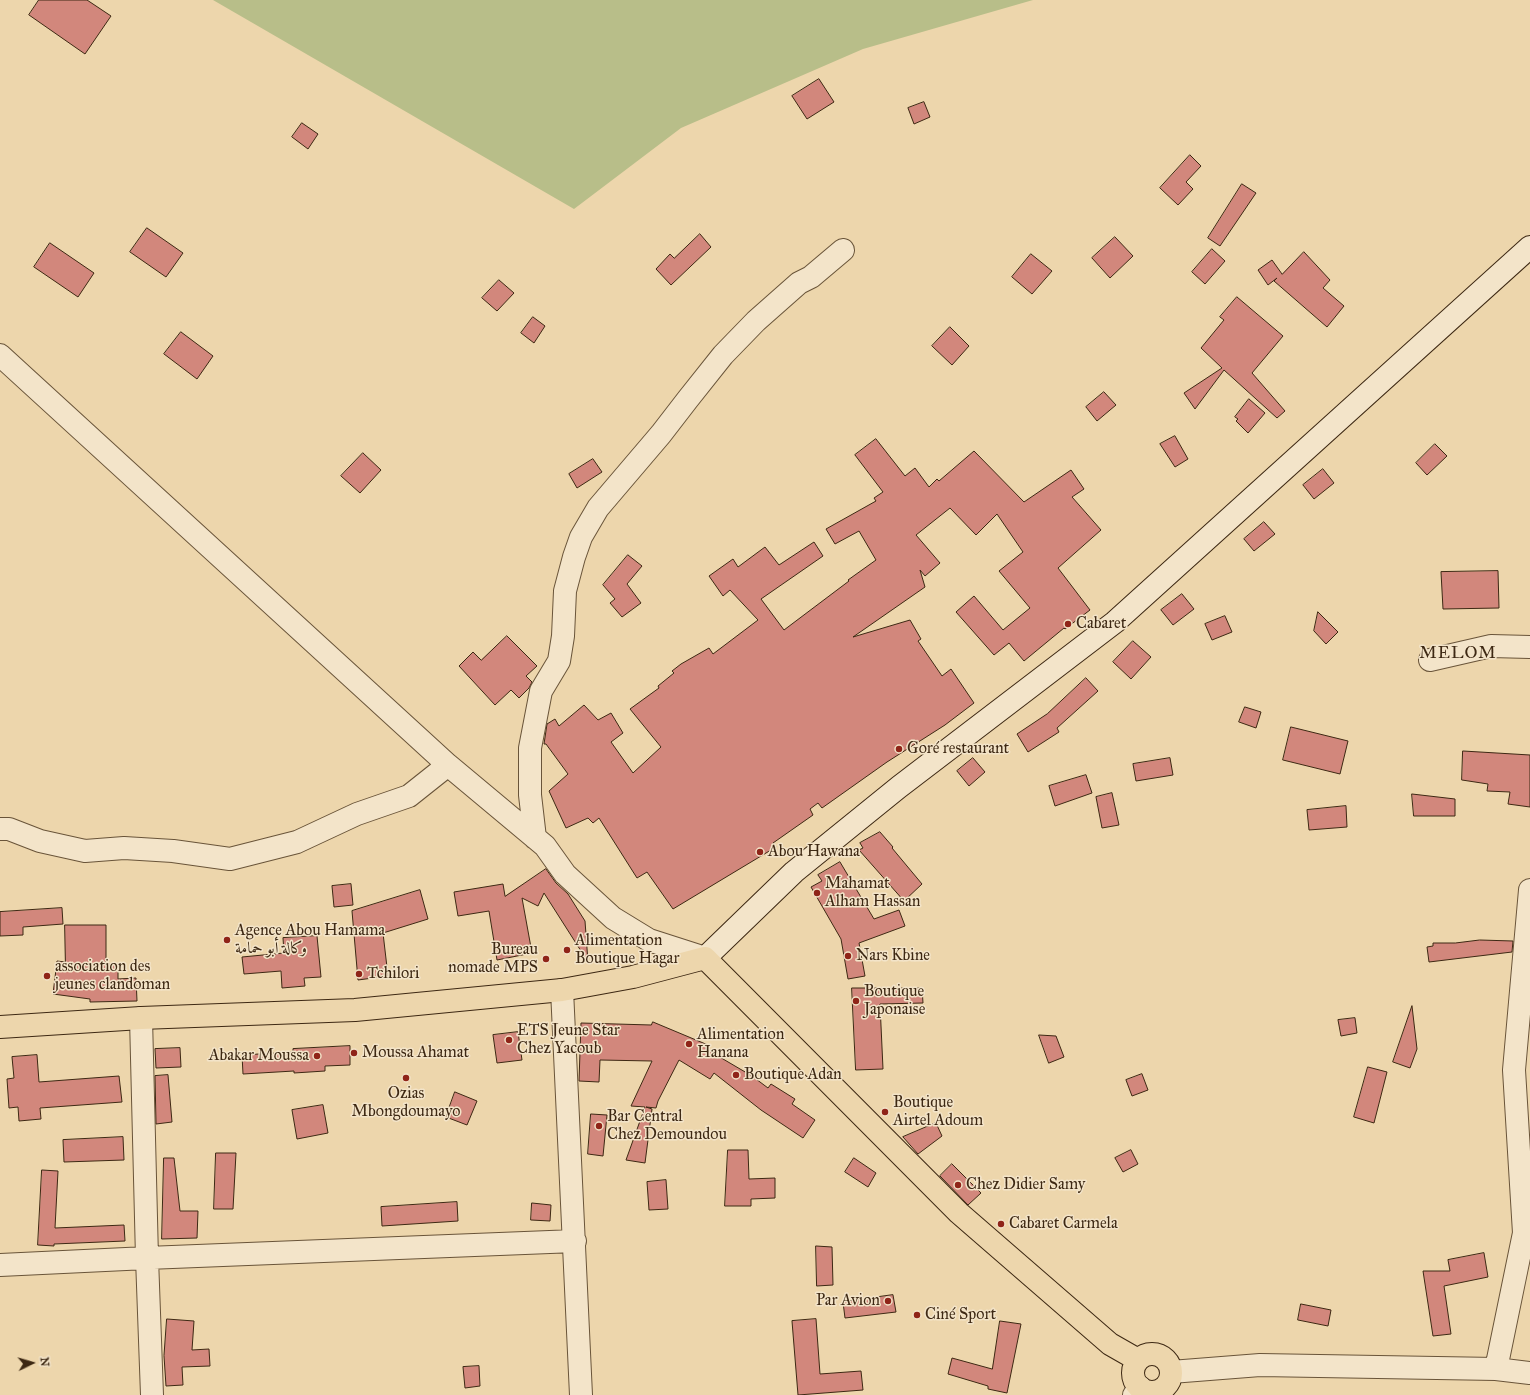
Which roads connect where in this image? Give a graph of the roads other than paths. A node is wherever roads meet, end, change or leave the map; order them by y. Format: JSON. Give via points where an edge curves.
{"nodes":[{"id":1,"x":1530,"y":247,"type":"edge"},
{"id":2,"x":843,"y":250,"type":"dead end"},
{"id":3,"x":0,"y":355,"type":"edge"},
{"id":4,"x":1530,"y":647,"type":"edge"},
{"id":5,"x":1430,"y":660,"type":"dead end"},
{"id":6,"x":448,"y":765,"type":"junction"},
{"id":7,"x":0,"y":829,"type":"edge"},
{"id":8,"x":535,"y":838,"type":"junction"},
{"id":9,"x":1530,"y":890,"type":"edge"},
{"id":10,"x":705,"y":958,"type":"junction"},
{"id":11,"x":562,"y":990,"type":"junction"},
{"id":12,"x":141,"y":1018,"type":"junction"},
{"id":13,"x":0,"y":1027,"type":"edge"},
{"id":14,"x":575,"y":1241,"type":"junction"},
{"id":15,"x":147,"y":1258,"type":"junction"},
{"id":16,"x":0,"y":1265,"type":"edge"},
{"id":17,"x":1138,"y":1360,"type":"junction"},
{"id":18,"x":1496,"y":1369,"type":"junction"},
{"id":19,"x":1530,"y":1373,"type":"edge"},
{"id":20,"x":1154,"y":1388,"type":"edge"},
{"id":21,"x":152,"y":1395,"type":"edge"},
{"id":22,"x":581,"y":1395,"type":"edge"}],
"edges":[{"from":1,"to":10,"type":"street","via":[[1115,622],[899,787],[794,872]]},
{"from":2,"to":8,"type":"street","via":[[811,277],[799,283],[756,321],[723,356],[598,508],[581,537],[565,591],[559,661],[541,691],[530,748],[530,795]]},
{"from":3,"to":6,"type":"street"},
{"from":4,"to":5,"type":"street","via":[[1491,646]]},
{"from":6,"to":7,"type":"street","via":[[409,796],[357,814],[297,842],[230,859],[173,851],[124,848],[85,851],[40,841],[9,829]]},
{"from":6,"to":8,"type":"street"},
{"from":8,"to":10,"type":"street","via":[[545,846],[565,874],[613,918],[649,940]]},
{"from":9,"to":18,"type":"street","via":[[1514,1070],[1524,1233]]},
{"from":10,"to":11,"type":"main road","via":[[633,977]]},
{"from":10,"to":17,"type":"main road","via":[[959,1213],[1110,1344]]},
{"from":11,"to":12,"type":"main road","via":[[355,1010]]},
{"from":11,"to":14,"type":"street"},
{"from":12,"to":13,"type":"main road"},
{"from":12,"to":15,"type":"street"},
{"from":14,"to":15,"type":"street"},
{"from":14,"to":22,"type":"street"},
{"from":15,"to":16,"type":"street"},
{"from":15,"to":21,"type":"street"},
{"from":17,"to":20,"type":"main road","via":[[1134,1367],[1136,1381]]},
{"from":17,"to":20,"type":"main road","via":[[1151,1354],[1165,1358],[1169,1364]]},
{"from":18,"to":19,"type":"street"},
{"from":18,"to":20,"type":"street","via":[[1260,1365]]}]}
